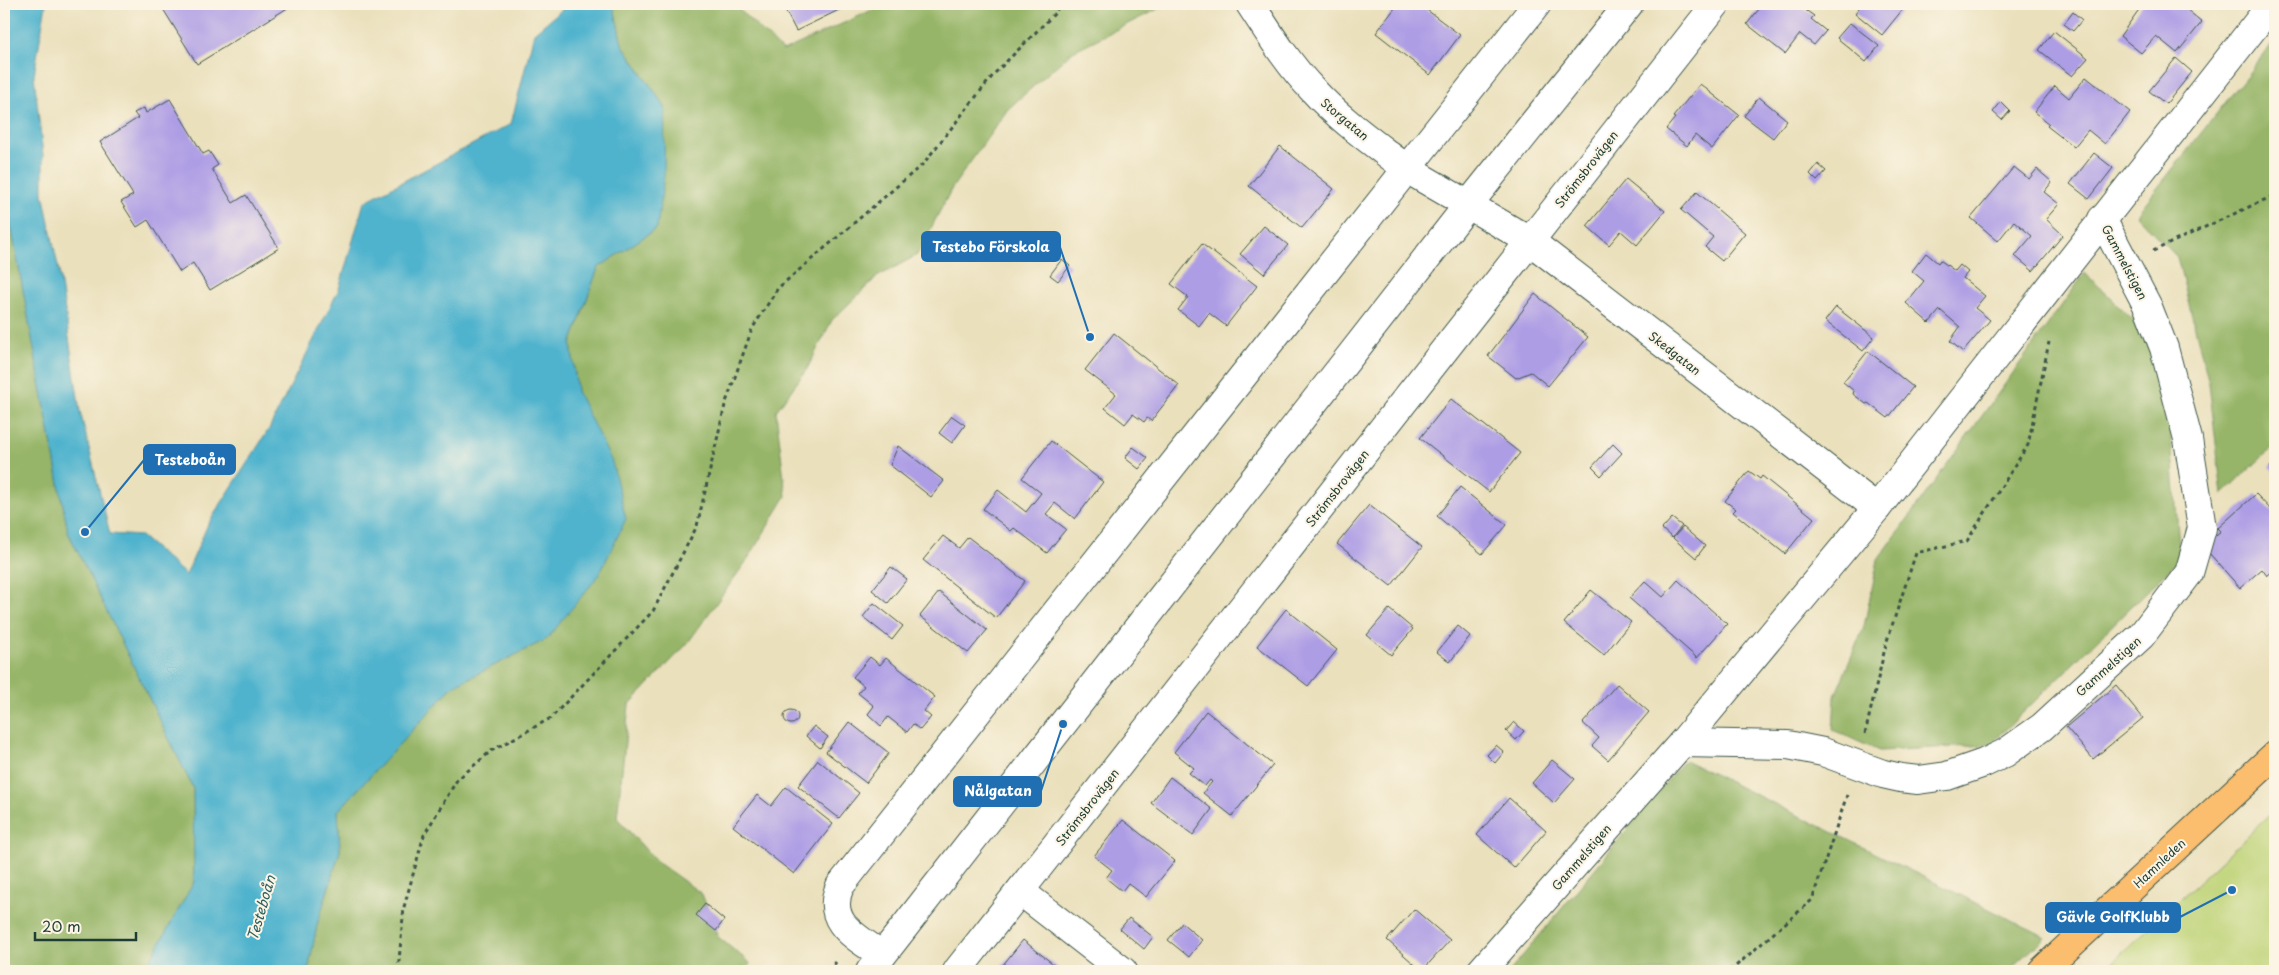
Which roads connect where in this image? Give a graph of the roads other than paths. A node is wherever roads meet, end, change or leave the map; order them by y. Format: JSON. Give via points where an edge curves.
{"nodes":[{"id":1,"x":1250,"y":4,"type":"edge"},
{"id":2,"x":1537,"y":4,"type":"edge"},
{"id":3,"x":1628,"y":4,"type":"edge"},
{"id":4,"x":1716,"y":4,"type":"edge"},
{"id":5,"x":2272,"y":4,"type":"edge"},
{"id":6,"x":1407,"y":169,"type":"junction"},
{"id":7,"x":1468,"y":205,"type":"junction"},
{"id":8,"x":2102,"y":219,"type":"junction"},
{"id":9,"x":1530,"y":241,"type":"junction"},
{"id":10,"x":1877,"y":508,"type":"junction"},
{"id":11,"x":1682,"y":743,"type":"junction"},
{"id":12,"x":2275,"y":755,"type":"edge"},
{"id":13,"x":1020,"y":891,"type":"junction"},
{"id":14,"x":876,"y":963,"type":"edge"},
{"id":15,"x":957,"y":971,"type":"edge"},
{"id":16,"x":1123,"y":971,"type":"edge"},
{"id":17,"x":1481,"y":971,"type":"edge"},
{"id":18,"x":2042,"y":971,"type":"edge"}],
"edges":[{"from":1,"to":6,"type":"street","name":"Storgatan","via":[[1287,59],[1314,91]]},
{"from":2,"to":6,"type":"street"},
{"from":3,"to":7,"type":"street"},
{"from":4,"to":9,"type":"street","name":"Strömsbrovägen"},
{"from":5,"to":8,"type":"street","name":"Gammelstigen"},
{"from":6,"to":7,"type":"street","name":"Storgatan"},
{"from":6,"to":14,"type":"street","via":[[840,886],[835,900],[839,920]]},
{"from":7,"to":9,"type":"street","name":"Skedgatan"},
{"from":7,"to":14,"type":"street"},
{"from":8,"to":10,"type":"street","name":"Gammelstigen"},
{"from":8,"to":11,"type":"street","name":"Gammelstigen","via":[[2148,307],[2164,348],[2188,439],[2202,528],[2189,573],[2141,636],[2042,727],[2005,753],[1962,771],[1932,779],[1901,778],[1823,752],[1788,745]]},
{"from":9,"to":10,"type":"street","name":"Skedgatan"},
{"from":9,"to":13,"type":"street","name":"Strömsbrovägen"},
{"from":10,"to":11,"type":"street","name":"Gammelstigen"},
{"from":11,"to":17,"type":"street","name":"Gammelstigen"},
{"from":12,"to":18,"type":"main road","name":"Hamnleden"},
{"from":13,"to":15,"type":"street","name":"Strömsbrovägen"},
{"from":13,"to":16,"type":"street"}]}
